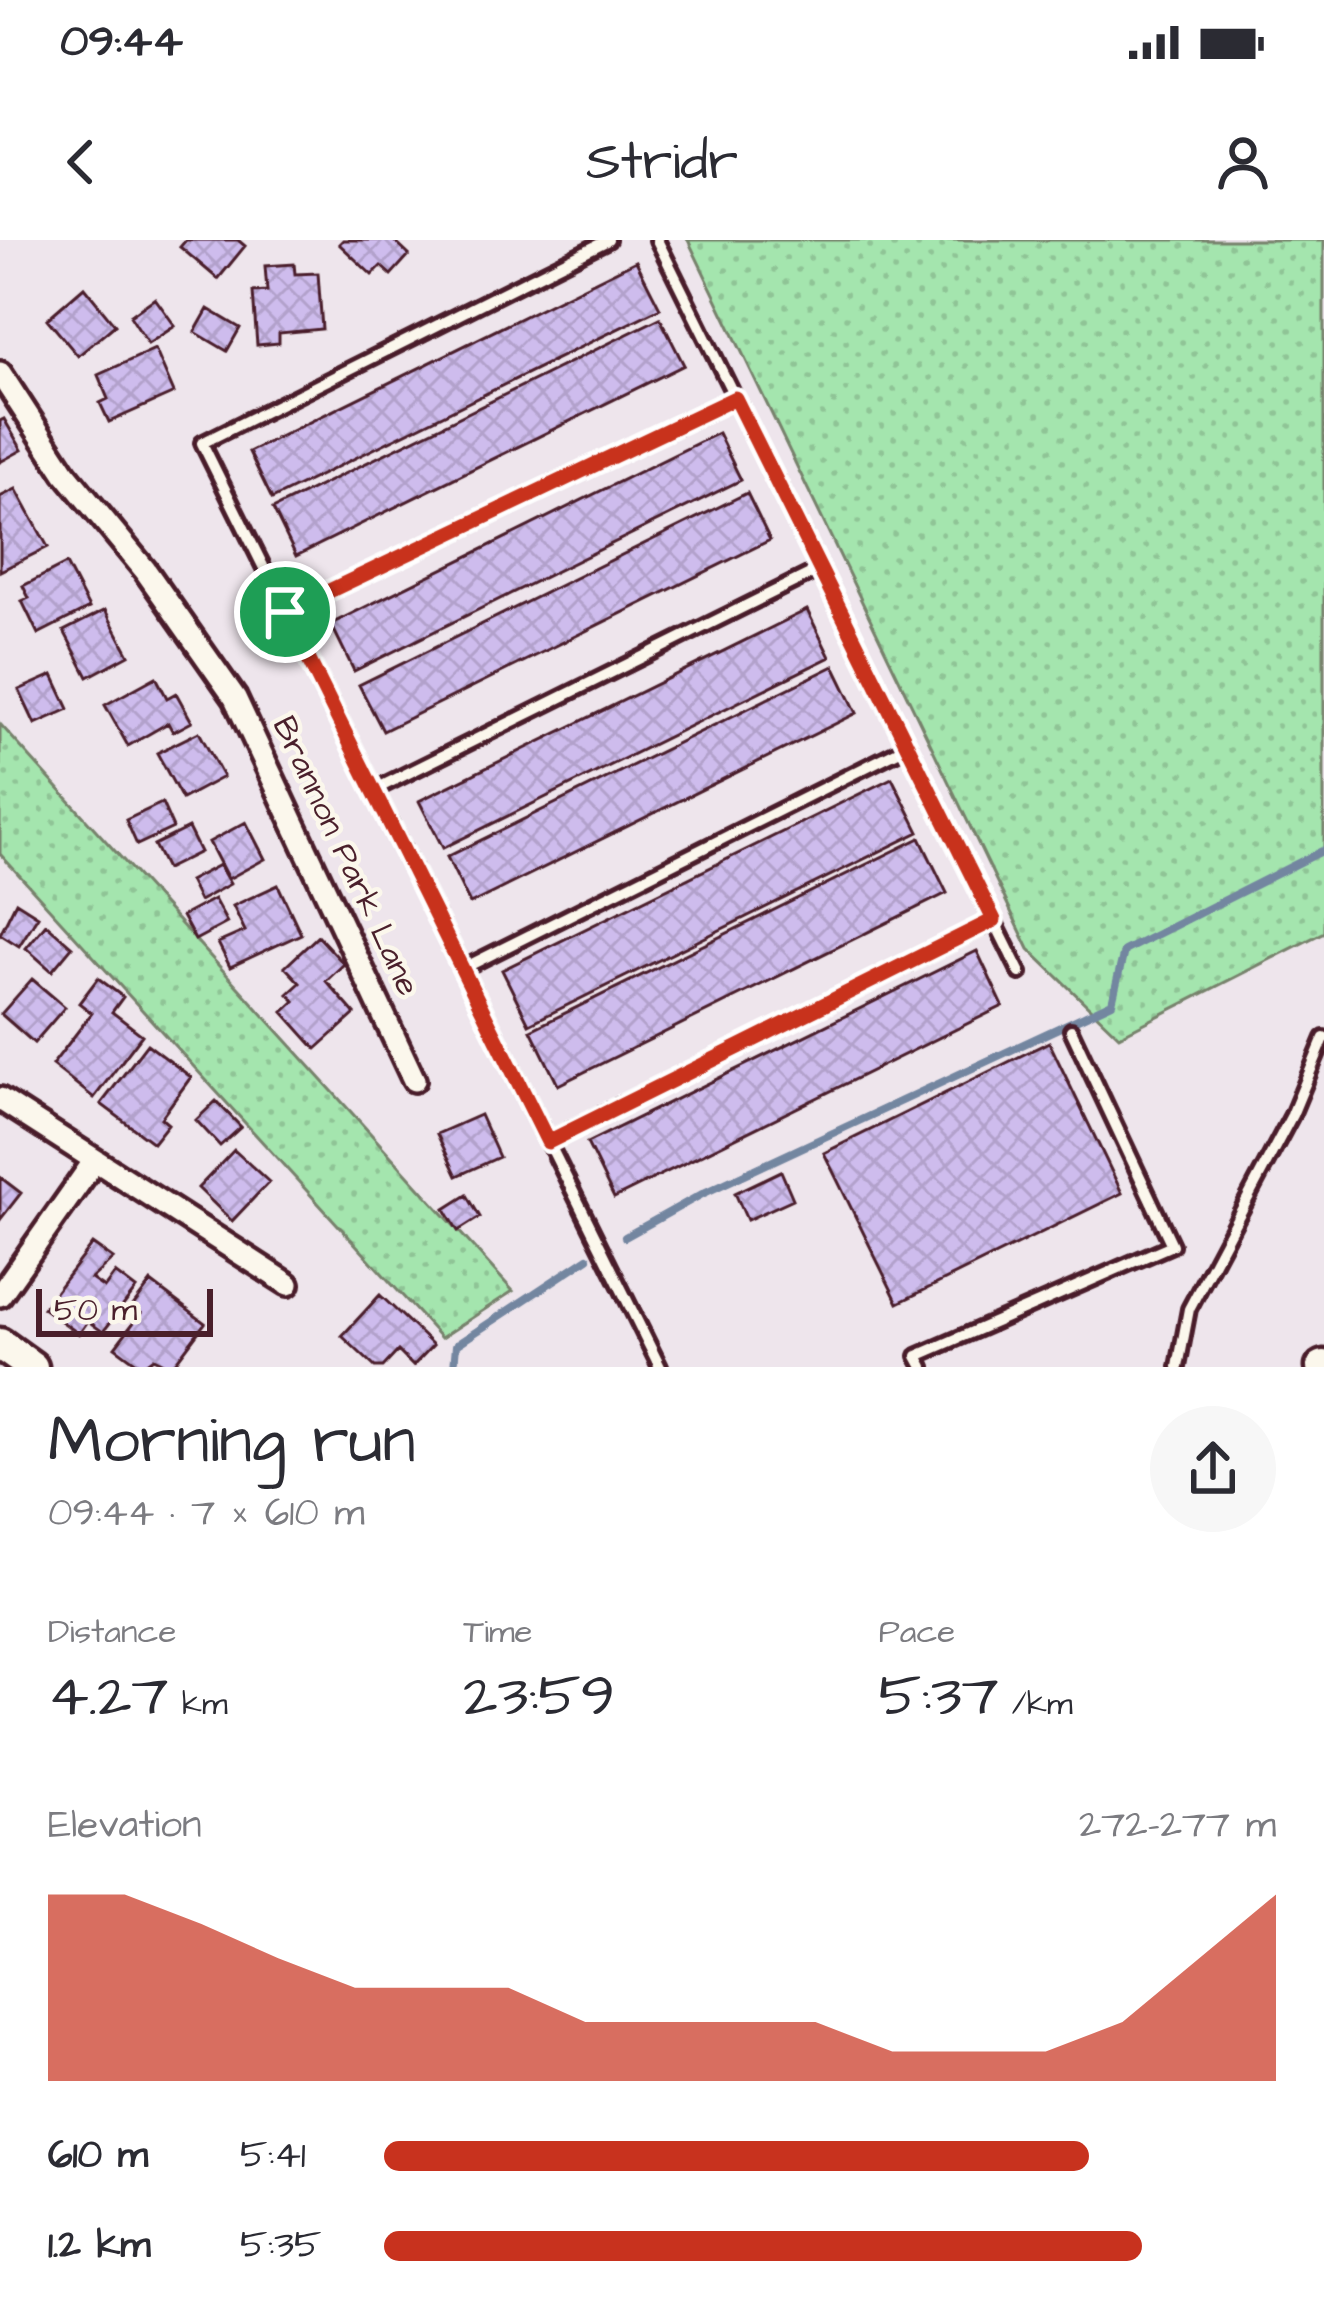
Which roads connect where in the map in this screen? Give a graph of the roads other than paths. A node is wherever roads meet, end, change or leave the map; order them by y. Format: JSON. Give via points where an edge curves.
{"nodes":[{"id":1,"x":608,"y":240,"type":"edge"},
{"id":2,"x":657,"y":240,"type":"edge"},
{"id":3,"x":0,"y":374,"type":"edge"},
{"id":4,"x":735,"y":398,"type":"junction"},
{"id":5,"x":820,"y":569,"type":"junction"},
{"id":6,"x":285,"y":612,"type":"junction"},
{"id":7,"x":908,"y":746,"type":"junction"},
{"id":8,"x":374,"y":790,"type":"junction"},
{"id":9,"x":994,"y":920,"type":"junction"},
{"id":10,"x":462,"y":969,"type":"junction"},
{"id":11,"x":1020,"y":973,"type":"dead end"},
{"id":12,"x":1071,"y":1030,"type":"dead end"},
{"id":13,"x":1324,"y":1038,"type":"edge"},
{"id":14,"x":414,"y":1080,"type":"dead end"},
{"id":15,"x":0,"y":1099,"type":"edge"},
{"id":16,"x":548,"y":1142,"type":"junction"},
{"id":17,"x":93,"y":1163,"type":"junction"},
{"id":18,"x":288,"y":1284,"type":"dead end"},
{"id":19,"x":0,"y":1294,"type":"edge"},
{"id":20,"x":0,"y":1344,"type":"edge"},
{"id":21,"x":32,"y":1367,"type":"edge"},
{"id":22,"x":659,"y":1367,"type":"edge"},
{"id":23,"x":922,"y":1367,"type":"edge"},
{"id":24,"x":1178,"y":1367,"type":"edge"}],
"edges":[{"from":1,"to":6,"type":"lane","via":[[202,443]]},
{"from":2,"to":4,"type":"lane"},
{"from":3,"to":14,"type":"street","name":"Brannon Park Lane","via":[[236,698]]},
{"from":4,"to":5,"type":"lane"},
{"from":4,"to":6,"type":"lane"},
{"from":5,"to":7,"type":"lane"},
{"from":5,"to":8,"type":"lane"},
{"from":6,"to":8,"type":"lane"},
{"from":7,"to":9,"type":"lane"},
{"from":7,"to":10,"type":"lane"},
{"from":8,"to":10,"type":"lane"},
{"from":9,"to":11,"type":"lane"},
{"from":9,"to":16,"type":"lane"},
{"from":10,"to":16,"type":"lane"},
{"from":12,"to":23,"type":"lane","via":[[1172,1245],[917,1356]]},
{"from":13,"to":24,"type":"lane","via":[[1189,1310]]},
{"from":15,"to":17,"type":"street"},
{"from":16,"to":22,"type":"lane"},
{"from":17,"to":18,"type":"street"},
{"from":17,"to":19,"type":"street"},
{"from":20,"to":21,"type":"street"}]}
